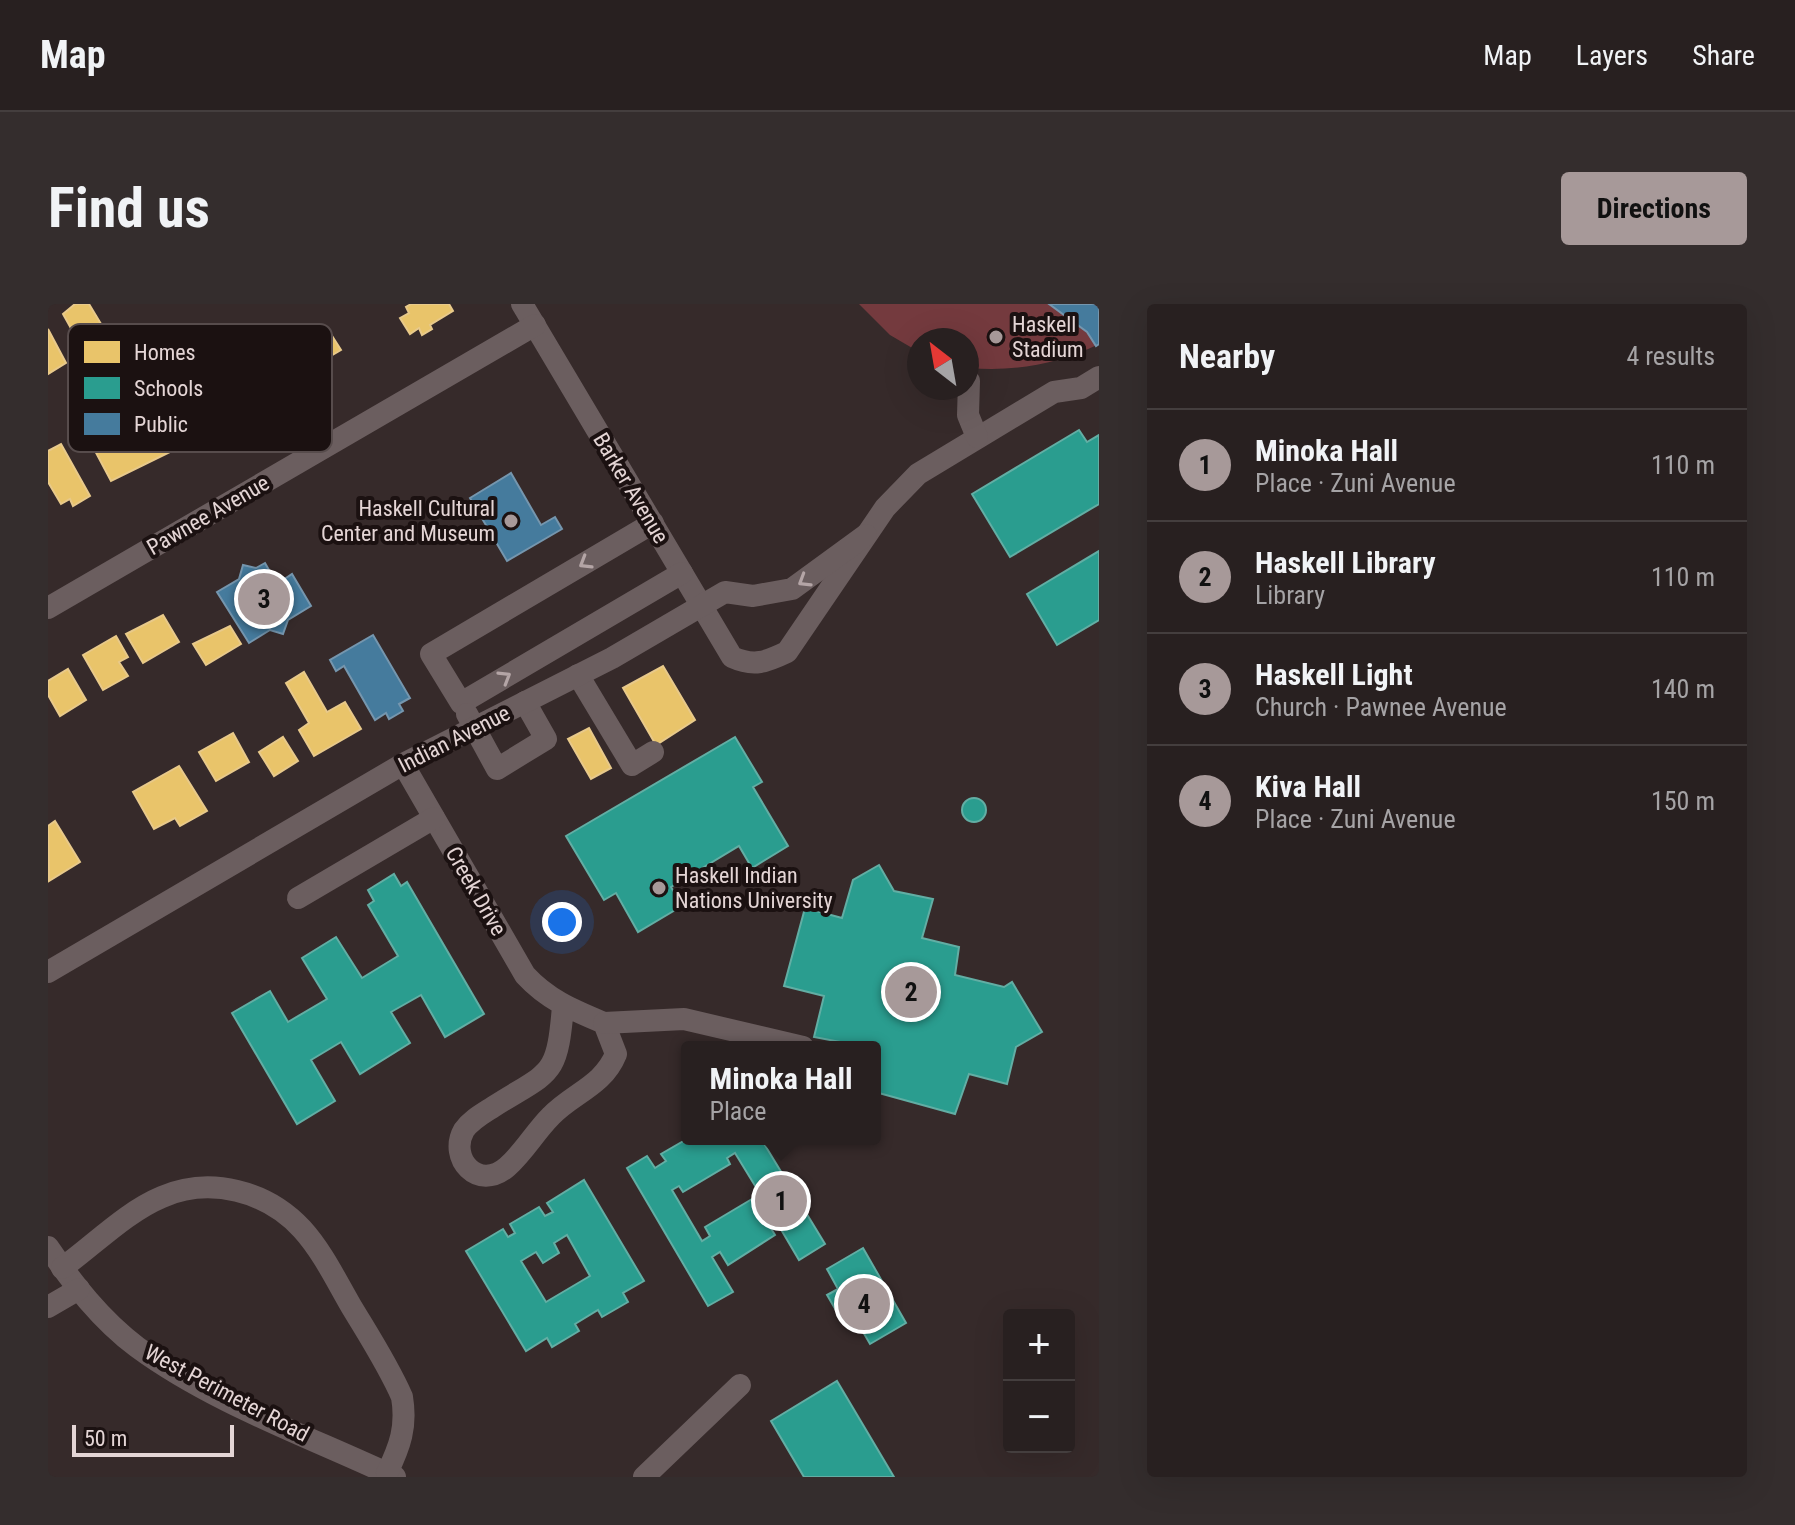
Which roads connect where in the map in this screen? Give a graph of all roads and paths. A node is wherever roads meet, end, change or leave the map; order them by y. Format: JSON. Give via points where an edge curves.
{"nodes":[{"id":1,"x":522,"y":304,"type":"edge"},
{"id":2,"x":535,"y":325,"type":"junction"},
{"id":3,"x":1098,"y":380,"type":"edge"},
{"id":4,"x":968,"y":400,"type":"edge"},
{"id":5,"x":977,"y":437,"type":"junction"},
{"id":6,"x":332,"y":443,"type":"edge"},
{"id":7,"x":316,"y":452,"type":"edge"},
{"id":8,"x":653,"y":523,"type":"junction"},
{"id":9,"x":866,"y":535,"type":"junction"},
{"id":10,"x":682,"y":573,"type":"junction"},
{"id":11,"x":701,"y":605,"type":"junction"},
{"id":12,"x":48,"y":608,"type":"edge"},
{"id":13,"x":747,"y":664,"type":"joint"},
{"id":14,"x":578,"y":675,"type":"junction"},
{"id":15,"x":525,"y":702,"type":"junction"},
{"id":16,"x":461,"y":703,"type":"junction"},
{"id":17,"x":475,"y":727,"type":"junction"},
{"id":18,"x":653,"y":752,"type":"dead end"},
{"id":19,"x":403,"y":764,"type":"junction"},
{"id":20,"x":434,"y":818,"type":"junction"},
{"id":21,"x":298,"y":898,"type":"dead end"},
{"id":22,"x":48,"y":972,"type":"edge"},
{"id":23,"x":563,"y":1006,"type":"junction"},
{"id":24,"x":604,"y":1023,"type":"junction"},
{"id":25,"x":778,"y":1041,"type":"edge"},
{"id":26,"x":48,"y":1247,"type":"edge"},
{"id":27,"x":62,"y":1268,"type":"junction"},
{"id":28,"x":79,"y":1289,"type":"junction"},
{"id":29,"x":48,"y":1307,"type":"edge"},
{"id":30,"x":740,"y":1385,"type":"dead end"},
{"id":31,"x":391,"y":1475,"type":"edge"},
{"id":32,"x":644,"y":1477,"type":"edge"}],
"edges":[{"from":1,"to":2,"type":"street","name":"Barker Avenue"},
{"from":2,"to":6,"type":"street","name":"Pawnee Avenue"},
{"from":2,"to":8,"type":"street","name":"Barker Avenue"},
{"from":3,"to":5,"type":"street","name":"Indian Avenue","via":[[1054,392]]},
{"from":4,"to":5,"type":"street"},
{"from":5,"to":9,"type":"street","name":"Indian Avenue","via":[[918,474]]},
{"from":7,"to":12,"type":"street","name":"Pawnee Avenue"},
{"from":8,"to":10,"type":"street","name":"Barker Avenue"},
{"from":8,"to":16,"type":"street","one_way":true,"via":[[431,654]]},
{"from":9,"to":11,"type":"street","name":"Indian Avenue","one_way":true,"via":[[792,589],[753,596],[725,592]]},
{"from":9,"to":13,"type":"street","name":"Indian Avenue","via":[[787,652]]},
{"from":10,"to":11,"type":"street","name":"Barker Avenue"},
{"from":16,"to":10,"type":"street","one_way":true},
{"from":11,"to":13,"type":"street","name":"Barker Avenue","via":[[732,657]]},
{"from":11,"to":14,"type":"street","name":"Indian Avenue"},
{"from":14,"to":15,"type":"street","name":"Indian Avenue"},
{"from":14,"to":18,"type":"street","via":[[632,765]]},
{"from":15,"to":17,"type":"street","name":"Indian Avenue"},
{"from":15,"to":17,"type":"street","via":[[546,739],[497,769]]},
{"from":16,"to":17,"type":"street"},
{"from":17,"to":19,"type":"street","name":"Indian Avenue"},
{"from":19,"to":20,"type":"street","name":"Creek Drive"},
{"from":19,"to":22,"type":"street","name":"Indian Avenue"},
{"from":20,"to":21,"type":"street"},
{"from":20,"to":23,"type":"street","name":"Creek Drive","via":[[525,975]]},
{"from":23,"to":24,"type":"street","name":"Creek Drive"},
{"from":23,"to":24,"type":"street","via":[[555,1064],[463,1132],[461,1150],[473,1173],[485,1178],[498,1175],[553,1114],[609,1071],[616,1054]]},
{"from":24,"to":25,"type":"street","via":[[684,1019]]},
{"from":26,"to":27,"type":"street","name":"West Perimeter Road"},
{"from":27,"to":28,"type":"street","name":"West Perimeter Road"},
{"from":27,"to":31,"type":"street","via":[[163,1196],[218,1187],[262,1199],[302,1229],[394,1377],[406,1418]]},
{"from":28,"to":29,"type":"street"},
{"from":28,"to":31,"type":"street","name":"West Perimeter Road","via":[[108,1322],[173,1369]]},
{"from":30,"to":32,"type":"street"}]}
